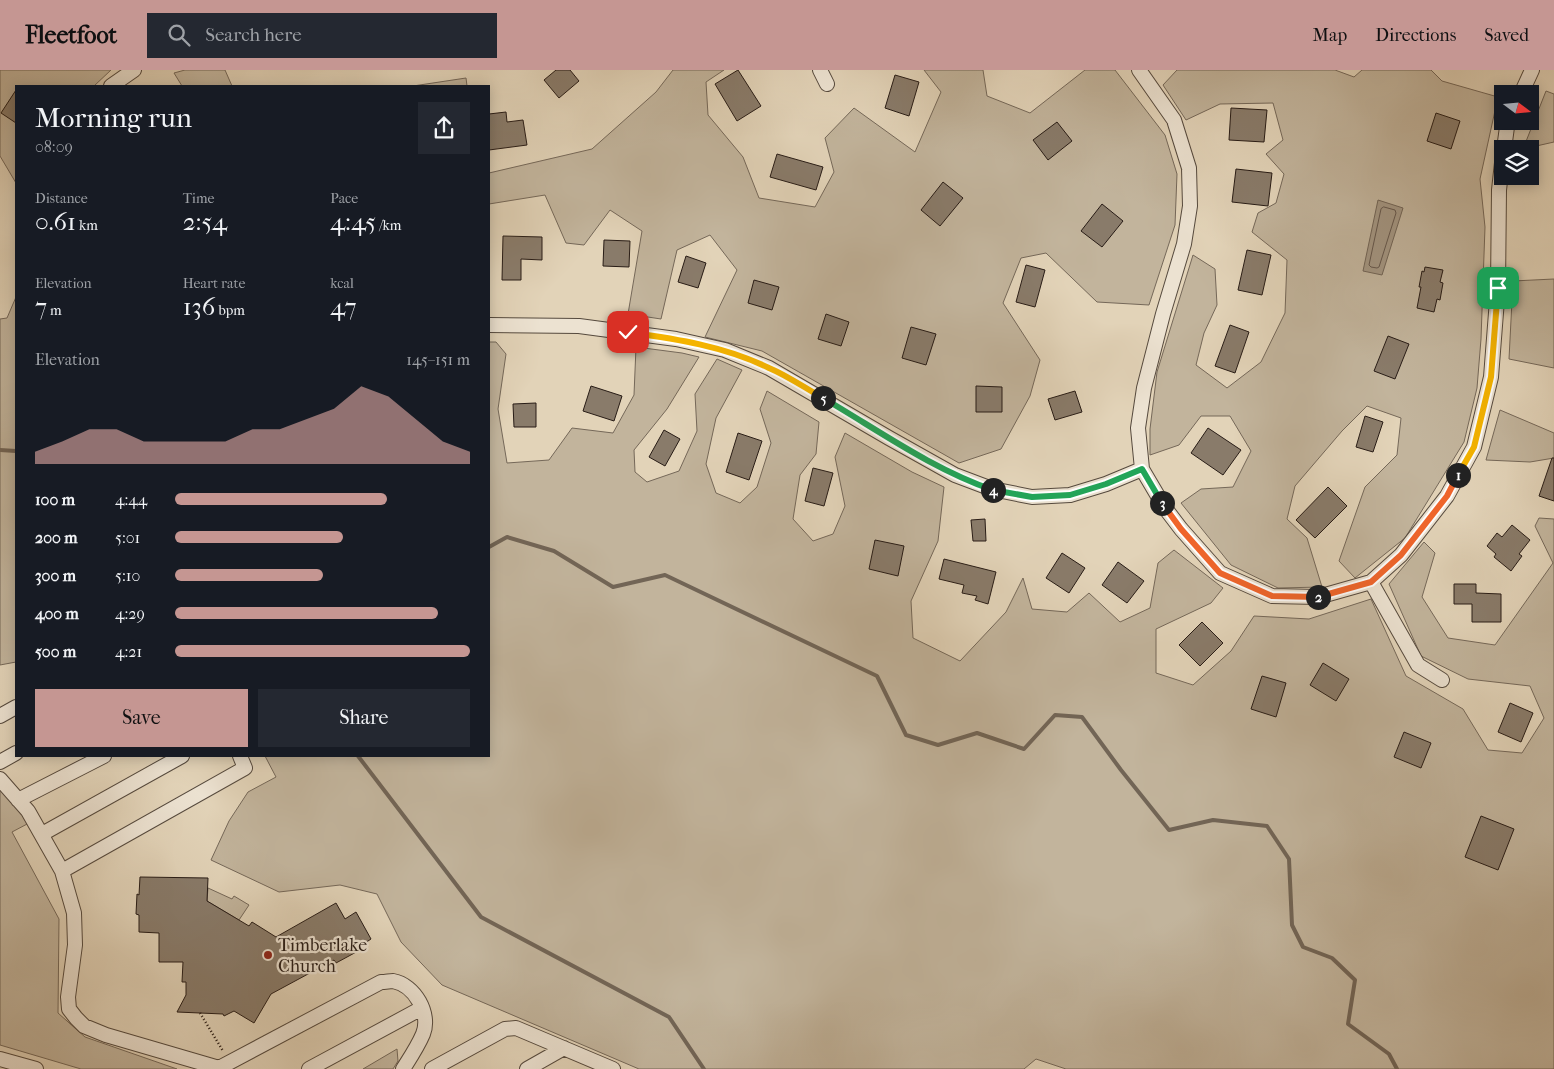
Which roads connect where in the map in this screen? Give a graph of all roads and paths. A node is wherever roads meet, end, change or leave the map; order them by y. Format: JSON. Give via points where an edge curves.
{"nodes":[{"id":1,"x":134,"y":70,"type":"edge"},
{"id":2,"x":820,"y":70,"type":"edge"},
{"id":3,"x":1139,"y":70,"type":"edge"},
{"id":4,"x":1532,"y":70,"type":"edge"},
{"id":5,"x":828,"y":84,"type":"dead end"},
{"id":6,"x":112,"y":85,"type":"edge"},
{"id":7,"x":1525,"y":85,"type":"edge"},
{"id":8,"x":1500,"y":185,"type":"edge"},
{"id":9,"x":490,"y":325,"type":"edge"},
{"id":10,"x":1142,"y":469,"type":"junction"},
{"id":11,"x":1371,"y":582,"type":"junction"},
{"id":12,"x":1442,"y":680,"type":"dead end"},
{"id":13,"x":15,"y":708,"type":"edge"},
{"id":14,"x":0,"y":716,"type":"edge"},
{"id":15,"x":15,"y":754,"type":"edge"},
{"id":16,"x":102,"y":757,"type":"edge"},
{"id":17,"x":180,"y":757,"type":"edge"},
{"id":18,"x":240,"y":757,"type":"edge"},
{"id":19,"x":0,"y":762,"type":"edge"},
{"id":20,"x":0,"y":779,"type":"edge"},
{"id":21,"x":18,"y":800,"type":"junction"},
{"id":22,"x":42,"y":834,"type":"junction"},
{"id":23,"x":62,"y":870,"type":"junction"},
{"id":24,"x":422,"y":1008,"type":"junction"},
{"id":25,"x":200,"y":1013,"type":"dead end"},
{"id":26,"x":564,"y":1048,"type":"junction"},
{"id":27,"x":0,"y":1058,"type":"edge"},
{"id":28,"x":225,"y":1066,"type":"edge"},
{"id":29,"x":36,"y":1069,"type":"edge"},
{"id":30,"x":309,"y":1069,"type":"edge"},
{"id":31,"x":403,"y":1069,"type":"edge"},
{"id":32,"x":432,"y":1069,"type":"edge"},
{"id":33,"x":527,"y":1069,"type":"edge"},
{"id":34,"x":613,"y":1069,"type":"edge"}],
"edges":[{"from":1,"to":6,"type":"street"},
{"from":2,"to":5,"type":"street"},
{"from":3,"to":10,"type":"street","via":[[1174,120],[1189,168],[1190,206],[1184,244],[1144,388],[1138,428]]},
{"from":4,"to":7,"type":"street"},
{"from":8,"to":11,"type":"street","via":[[1498,288],[1491,377],[1474,447],[1447,496],[1401,555]]},
{"from":9,"to":10,"type":"street","via":[[579,326],[676,339],[725,350],[770,368],[955,475],[992,490],[1032,497],[1070,495]]},
{"from":10,"to":11,"type":"street","via":[[1165,508],[1220,573],[1272,596],[1318,597]]},
{"from":11,"to":12,"type":"street","via":[[1418,665]]},
{"from":13,"to":14,"type":"street"},
{"from":15,"to":19,"type":"street"},
{"from":16,"to":21,"type":"street"},
{"from":17,"to":22,"type":"street"},
{"from":18,"to":23,"type":"street","via":[[245,768]]},
{"from":20,"to":21,"type":"street"},
{"from":21,"to":22,"type":"street"},
{"from":22,"to":23,"type":"street"},
{"from":23,"to":28,"type":"street","via":[[74,913],[75,945],[68,997],[69,1009],[76,1018],[84,1026],[106,1035]]},
{"from":24,"to":28,"type":"street","via":[[417,997],[405,986],[393,981],[382,982]]},
{"from":24,"to":30,"type":"street"},
{"from":24,"to":31,"type":"street","via":[[424,1033]]},
{"from":25,"to":28,"type":"path","via":[[224,1052]]},
{"from":26,"to":32,"type":"street","via":[[516,1028],[506,1029]]},
{"from":26,"to":33,"type":"street"},
{"from":26,"to":34,"type":"street"},
{"from":27,"to":29,"type":"street"}]}
